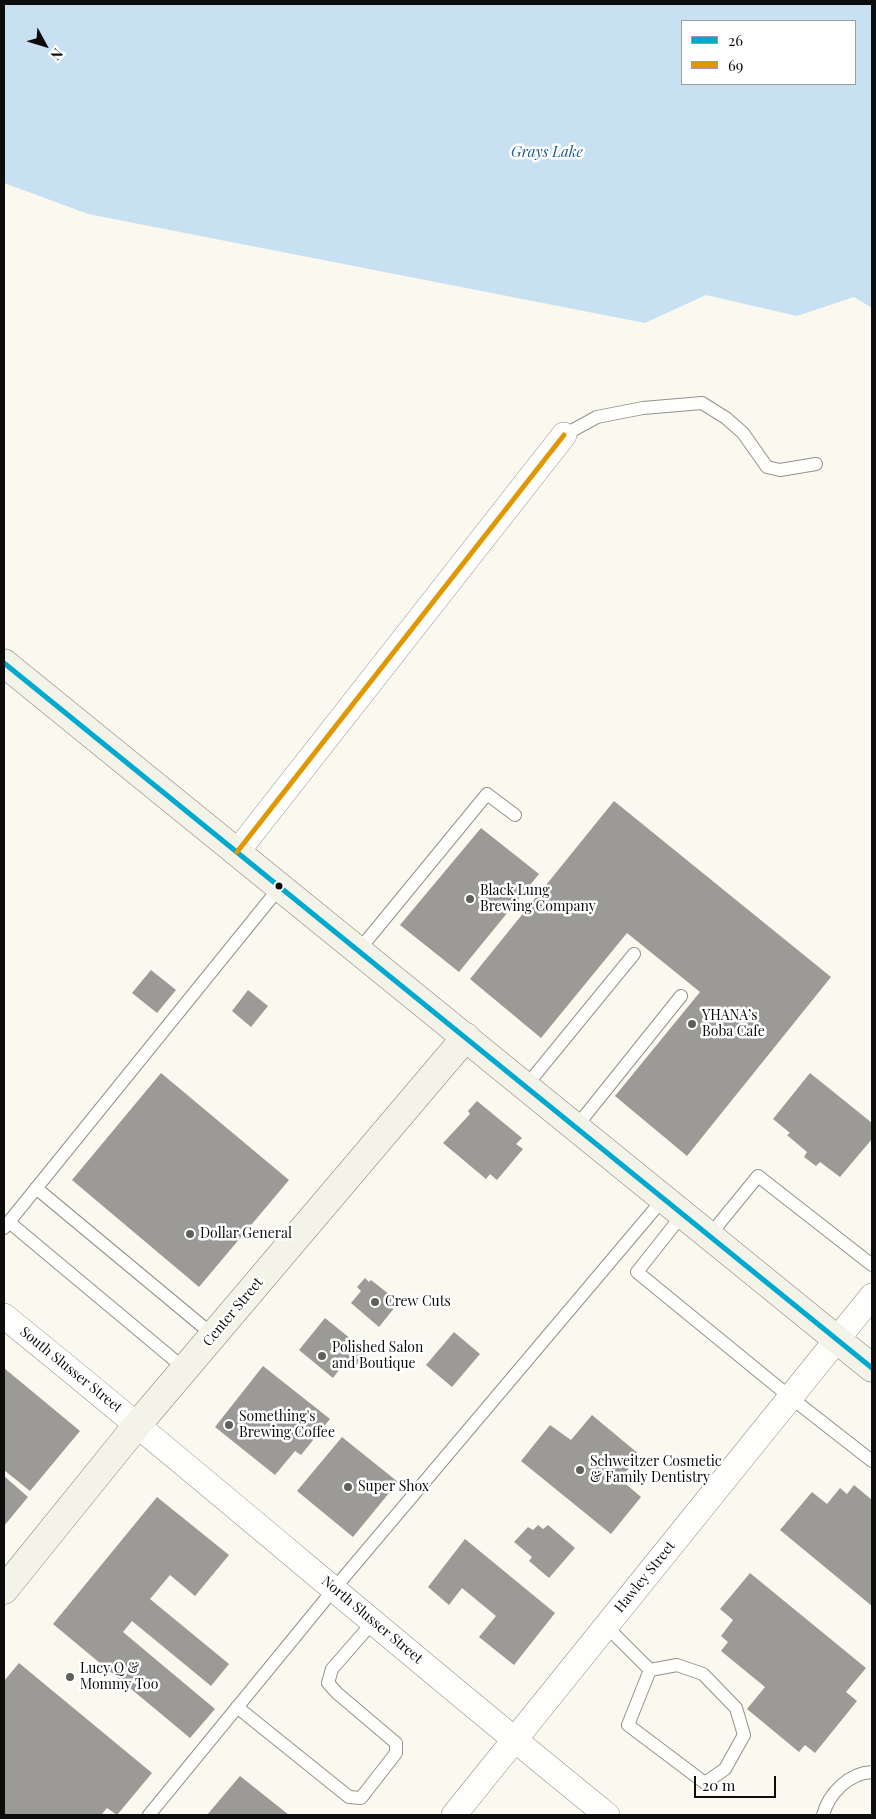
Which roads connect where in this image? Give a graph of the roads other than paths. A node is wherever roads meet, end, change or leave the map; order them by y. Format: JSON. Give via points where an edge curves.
{"nodes":[{"id":1,"x":564,"y":435,"type":"joint"},
{"id":2,"x":816,"y":464,"type":"dead end"},
{"id":3,"x":4,"y":663,"type":"edge"},
{"id":4,"x":515,"y":815,"type":"dead end"},
{"id":5,"x":237,"y":852,"type":"junction"},
{"id":6,"x":280,"y":887,"type":"junction"},
{"id":7,"x":359,"y":950,"type":"junction"},
{"id":8,"x":634,"y":954,"type":"dead end"},
{"id":9,"x":681,"y":996,"type":"dead end"},
{"id":10,"x":466,"y":1037,"type":"junction"},
{"id":11,"x":526,"y":1086,"type":"junction"},
{"id":12,"x":576,"y":1127,"type":"junction"},
{"id":13,"x":36,"y":1188,"type":"junction"},
{"id":14,"x":673,"y":1206,"type":"junction"},
{"id":15,"x":6,"y":1225,"type":"edge"},
{"id":16,"x":710,"y":1236,"type":"junction"},
{"id":17,"x":872,"y":1265,"type":"edge"},
{"id":18,"x":872,"y":1296,"type":"edge"},
{"id":19,"x":4,"y":1316,"type":"edge"},
{"id":20,"x":213,"y":1335,"type":"junction"},
{"id":21,"x":836,"y":1339,"type":"junction"},
{"id":22,"x":872,"y":1368,"type":"edge"},
{"id":23,"x":185,"y":1369,"type":"junction"},
{"id":24,"x":790,"y":1397,"type":"junction"},
{"id":25,"x":138,"y":1424,"type":"junction"},
{"id":26,"x":872,"y":1461,"type":"edge"},
{"id":27,"x":334,"y":1589,"type":"junction"},
{"id":28,"x":4,"y":1590,"type":"edge"},
{"id":29,"x":373,"y":1622,"type":"junction"},
{"id":30,"x":606,"y":1626,"type":"junction"},
{"id":31,"x":650,"y":1670,"type":"junction"},
{"id":32,"x":237,"y":1707,"type":"junction"},
{"id":33,"x":515,"y":1740,"type":"junction"},
{"id":34,"x":872,"y":1772,"type":"edge"},
{"id":35,"x":148,"y":1815,"type":"edge"},
{"id":36,"x":454,"y":1815,"type":"edge"},
{"id":37,"x":607,"y":1815,"type":"edge"},
{"id":38,"x":823,"y":1815,"type":"edge"}],
"edges":[{"from":1,"to":2,"type":"lane","via":[[597,417],[643,408],[702,403],[743,433],[767,467],[780,470]]},
{"from":1,"to":5,"type":"street"},
{"from":3,"to":5,"type":"street"},
{"from":4,"to":7,"type":"lane","via":[[487,794]]},
{"from":5,"to":6,"type":"street"},
{"from":6,"to":7,"type":"street"},
{"from":6,"to":13,"type":"lane"},
{"from":7,"to":10,"type":"street"},
{"from":8,"to":11,"type":"lane"},
{"from":9,"to":12,"type":"lane"},
{"from":10,"to":11,"type":"street"},
{"from":10,"to":20,"type":"street","name":"Center Street"},
{"from":11,"to":12,"type":"street"},
{"from":12,"to":14,"type":"street"},
{"from":13,"to":15,"type":"lane"},
{"from":13,"to":20,"type":"lane"},
{"from":14,"to":16,"type":"street"},
{"from":14,"to":24,"type":"lane","via":[[637,1272]]},
{"from":14,"to":27,"type":"lane"},
{"from":15,"to":23,"type":"lane"},
{"from":16,"to":17,"type":"lane","via":[[758,1176]]},
{"from":16,"to":21,"type":"street"},
{"from":18,"to":21,"type":"street","name":"Hawley Street"},
{"from":19,"to":25,"type":"street","name":"South Slusser Street"},
{"from":20,"to":23,"type":"street","name":"Center Street"},
{"from":21,"to":22,"type":"street"},
{"from":21,"to":24,"type":"street","name":"Hawley Street"},
{"from":23,"to":25,"type":"street","name":"Center Street"},
{"from":24,"to":26,"type":"lane"},
{"from":24,"to":30,"type":"street","name":"Hawley Street"},
{"from":25,"to":27,"type":"street","name":"North Slusser Street"},
{"from":25,"to":28,"type":"street","name":"Center Street"},
{"from":27,"to":29,"type":"street","name":"North Slusser Street"},
{"from":27,"to":32,"type":"lane"},
{"from":29,"to":32,"type":"lane","via":[[332,1669],[328,1684],[396,1743],[396,1753],[361,1798],[349,1798]]},
{"from":29,"to":33,"type":"street","name":"North Slusser Street"},
{"from":30,"to":31,"type":"lane"},
{"from":30,"to":33,"type":"street","name":"Hawley Street"},
{"from":31,"to":31,"type":"lane","via":[[628,1725],[705,1783],[725,1769],[744,1735],[736,1708],[703,1674],[677,1665]]},
{"from":32,"to":35,"type":"lane"},
{"from":33,"to":36,"type":"street","name":"Hawley Street"},
{"from":33,"to":37,"type":"street","name":"North Slusser Street"},
{"from":34,"to":38,"type":"lane","via":[[864,1772],[836,1790]]}]}
